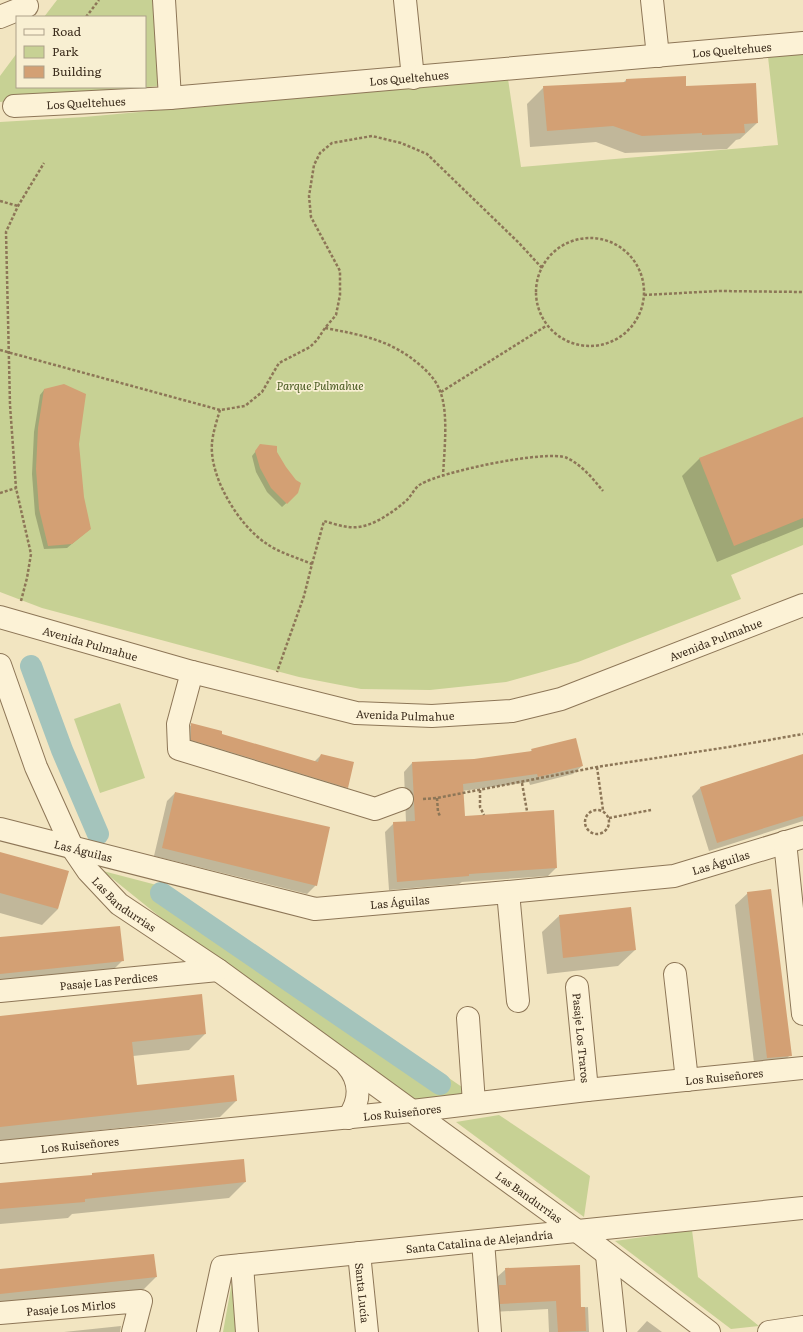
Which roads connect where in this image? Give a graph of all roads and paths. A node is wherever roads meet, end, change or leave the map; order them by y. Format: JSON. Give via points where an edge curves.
{"nodes":[{"id":1,"x":99,"y":0,"type":"edge"},
{"id":2,"x":164,"y":0,"type":"edge"},
{"id":3,"x":405,"y":0,"type":"edge"},
{"id":4,"x":652,"y":0,"type":"edge"},
{"id":5,"x":28,"y":6,"type":"dead end"},
{"id":6,"x":87,"y":16,"type":"edge"},
{"id":7,"x":0,"y":17,"type":"edge"},
{"id":8,"x":803,"y":43,"type":"edge"},
{"id":9,"x":658,"y":56,"type":"junction"},
{"id":10,"x":413,"y":78,"type":"junction"},
{"id":11,"x":170,"y":98,"type":"junction"},
{"id":12,"x":14,"y":106,"type":"dead end"},
{"id":13,"x":44,"y":163,"type":"dead end"},
{"id":14,"x":0,"y":201,"type":"edge"},
{"id":15,"x":18,"y":206,"type":"junction"},
{"id":16,"x":542,"y":268,"type":"junction"},
{"id":17,"x":803,"y":292,"type":"edge"},
{"id":18,"x":644,"y":295,"type":"junction"},
{"id":19,"x":546,"y":326,"type":"junction"},
{"id":20,"x":325,"y":328,"type":"junction"},
{"id":21,"x":0,"y":350,"type":"edge"},
{"id":22,"x":8,"y":352,"type":"junction"},
{"id":23,"x":441,"y":392,"type":"junction"},
{"id":24,"x":220,"y":410,"type":"junction"},
{"id":25,"x":443,"y":476,"type":"junction"},
{"id":26,"x":16,"y":488,"type":"junction"},
{"id":27,"x":603,"y":491,"type":"dead end"},
{"id":28,"x":0,"y":493,"type":"edge"},
{"id":29,"x":312,"y":564,"type":"junction"},
{"id":30,"x":803,"y":605,"type":"edge"},
{"id":31,"x":14,"y":617,"type":"edge"},
{"id":32,"x":192,"y":672,"type":"junction"},
{"id":33,"x":2,"y":677,"type":"edge"},
{"id":34,"x":272,"y":692,"type":"junction"},
{"id":35,"x":803,"y":734,"type":"edge"},
{"id":36,"x":597,"y":767,"type":"junction"},
{"id":37,"x":522,"y":783,"type":"junction"},
{"id":38,"x":480,"y":790,"type":"junction"},
{"id":39,"x":437,"y":798,"type":"junction"},
{"id":40,"x":402,"y":799,"type":"joint"},
{"id":41,"x":650,"y":810,"type":"dead end"},
{"id":42,"x":528,"y":811,"type":"dead end"},
{"id":43,"x":603,"y":811,"type":"junction"},
{"id":44,"x":484,"y":815,"type":"dead end"},
{"id":45,"x":440,"y":816,"type":"dead end"},
{"id":46,"x":609,"y":818,"type":"junction"},
{"id":47,"x":0,"y":830,"type":"edge"},
{"id":48,"x":794,"y":840,"type":"edge"},
{"id":49,"x":73,"y":849,"type":"junction"},
{"id":50,"x":508,"y":892,"type":"junction"},
{"id":51,"x":218,"y":970,"type":"junction"},
{"id":52,"x":675,"y":974,"type":"dead end"},
{"id":53,"x":577,"y":986,"type":"dead end"},
{"id":54,"x":0,"y":991,"type":"edge"},
{"id":55,"x":518,"y":1001,"type":"dead end"},
{"id":56,"x":803,"y":1014,"type":"edge"},
{"id":57,"x":468,"y":1018,"type":"dead end"},
{"id":58,"x":346,"y":1064,"type":"junction"},
{"id":59,"x":803,"y":1068,"type":"edge"},
{"id":60,"x":687,"y":1080,"type":"junction"},
{"id":61,"x":587,"y":1090,"type":"junction"},
{"id":62,"x":474,"y":1103,"type":"junction"},
{"id":63,"x":412,"y":1111,"type":"junction"},
{"id":64,"x":348,"y":1118,"type":"junction"},
{"id":65,"x":0,"y":1152,"type":"edge"},
{"id":66,"x":803,"y":1208,"type":"edge"},
{"id":67,"x":577,"y":1231,"type":"junction"},
{"id":68,"x":483,"y":1241,"type":"junction"},
{"id":69,"x":359,"y":1253,"type":"junction"},
{"id":70,"x":607,"y":1255,"type":"junction"},
{"id":71,"x":242,"y":1265,"type":"junction"},
{"id":72,"x":0,"y":1313,"type":"edge"},
{"id":73,"x":803,"y":1327,"type":"edge"},
{"id":74,"x":134,"y":1332,"type":"edge"},
{"id":75,"x":208,"y":1332,"type":"edge"},
{"id":76,"x":247,"y":1332,"type":"edge"},
{"id":77,"x":367,"y":1332,"type":"edge"},
{"id":78,"x":490,"y":1332,"type":"edge"},
{"id":79,"x":615,"y":1332,"type":"edge"},
{"id":80,"x":709,"y":1332,"type":"edge"},
{"id":81,"x":769,"y":1332,"type":"edge"}],
"edges":[{"from":1,"to":6,"type":"path"},
{"from":2,"to":11,"type":"street"},
{"from":3,"to":10,"type":"street"},
{"from":4,"to":9,"type":"street"},
{"from":5,"to":7,"type":"street"},
{"from":8,"to":9,"type":"street","name":"Los Queltehues"},
{"from":9,"to":10,"type":"street","name":"Los Queltehues"},
{"from":10,"to":11,"type":"street","name":"Los Queltehues"},
{"from":11,"to":12,"type":"street","name":"Los Queltehues"},
{"from":13,"to":15,"type":"path"},
{"from":14,"to":15,"type":"path"},
{"from":15,"to":22,"type":"path","via":[[6,232]]},
{"from":16,"to":18,"type":"path","via":[[547,257],[567,242],[591,237],[615,243],[634,258],[644,281]]},
{"from":16,"to":19,"type":"path","via":[[536,279],[536,303]]},
{"from":16,"to":20,"type":"path","via":[[520,243],[427,154],[401,143],[372,136],[332,142],[320,153],[314,165],[309,196],[311,216],[340,271],[340,295],[336,315]]},
{"from":17,"to":18,"type":"path","via":[[719,291]]},
{"from":18,"to":19,"type":"path","via":[[644,306],[633,327],[613,342],[589,347],[571,343]]},
{"from":19,"to":23,"type":"path"},
{"from":20,"to":23,"type":"path","via":[[389,344],[432,376]]},
{"from":20,"to":24,"type":"path","via":[[310,347],[279,363],[262,392],[245,406]]},
{"from":21,"to":22,"type":"path"},
{"from":22,"to":24,"type":"path"},
{"from":22,"to":26,"type":"path"},
{"from":23,"to":25,"type":"path","via":[[445,423]]},
{"from":24,"to":29,"type":"path","via":[[212,443],[215,464],[224,493],[237,516],[267,544]]},
{"from":25,"to":27,"type":"path","via":[[499,463],[552,456],[567,458],[585,471]]},
{"from":25,"to":29,"type":"path","via":[[421,484],[407,500],[378,522],[349,528],[324,521]]},
{"from":26,"to":28,"type":"path"},
{"from":26,"to":31,"type":"path","via":[[31,554],[28,578]]},
{"from":29,"to":34,"type":"path"},
{"from":30,"to":34,"type":"street","name":"Avenida Pulmahue","via":[[561,699],[512,711],[432,716],[356,713]]},
{"from":31,"to":32,"type":"street","name":"Avenida Pulmahue"},
{"from":32,"to":34,"type":"street","name":"Avenida Pulmahue"},
{"from":32,"to":40,"type":"street","via":[[178,724],[179,749],[374,809]]},
{"from":33,"to":49,"type":"street","name":"Las Bandurrias","via":[[36,767]]},
{"from":35,"to":36,"type":"path","via":[[729,748]]},
{"from":36,"to":37,"type":"path"},
{"from":36,"to":43,"type":"path"},
{"from":37,"to":38,"type":"path"},
{"from":37,"to":42,"type":"path"},
{"from":38,"to":39,"type":"path"},
{"from":38,"to":44,"type":"path","via":[[480,807]]},
{"from":39,"to":40,"type":"path"},
{"from":39,"to":45,"type":"path"},
{"from":41,"to":46,"type":"path"},
{"from":43,"to":46,"type":"path"},
{"from":43,"to":46,"type":"path","via":[[589,813],[585,821],[588,829],[595,833],[604,832],[609,825]]},
{"from":47,"to":49,"type":"street","name":"Las Águilas"},
{"from":48,"to":50,"type":"street","name":"Las Águilas","via":[[674,876]]},
{"from":48,"to":56,"type":"street"},
{"from":49,"to":50,"type":"street","name":"Las Águilas","via":[[315,909]]},
{"from":49,"to":51,"type":"street","name":"Las Bandurrias","via":[[92,876],[119,904]]},
{"from":50,"to":55,"type":"street"},
{"from":51,"to":54,"type":"street","name":"Pasaje Las Perdices"},
{"from":51,"to":58,"type":"street","name":"Las Bandurrias"},
{"from":52,"to":60,"type":"street"},
{"from":53,"to":61,"type":"street","name":"Pasaje Los Traros"},
{"from":57,"to":62,"type":"street"},
{"from":58,"to":63,"type":"street","name":"Las Bandurrias"},
{"from":58,"to":64,"type":"street","name":"Las Bandurrias","via":[[352,1071],[358,1088],[356,1105]]},
{"from":59,"to":60,"type":"street","name":"Los Ruiseñores"},
{"from":60,"to":61,"type":"street","name":"Los Ruiseñores"},
{"from":61,"to":62,"type":"street","name":"Los Ruiseñores"},
{"from":62,"to":63,"type":"street","name":"Los Ruiseñores"},
{"from":63,"to":64,"type":"street","name":"Los Ruiseñores"},
{"from":63,"to":67,"type":"street","name":"Las Bandurrias"},
{"from":64,"to":65,"type":"street","name":"Los Ruiseñores"},
{"from":66,"to":67,"type":"street","name":"Santa Catalina de Alejandría"},
{"from":67,"to":68,"type":"street","name":"Santa Catalina de Alejandría"},
{"from":67,"to":70,"type":"street","name":"Las Bandurrias"},
{"from":68,"to":69,"type":"street","name":"Santa Catalina de Alejandría"},
{"from":68,"to":78,"type":"street"},
{"from":69,"to":71,"type":"street","name":"Santa Catalina de Alejandría"},
{"from":69,"to":77,"type":"street","name":"Santa Lucía"},
{"from":70,"to":79,"type":"street"},
{"from":70,"to":80,"type":"street","name":"Las Bandurrias"},
{"from":71,"to":75,"type":"street","name":"Santa Catalina de Alejandría","via":[[222,1267]]},
{"from":71,"to":76,"type":"street"},
{"from":72,"to":74,"type":"street","name":"Pasaje Los Mirlos","via":[[141,1301]]},
{"from":73,"to":81,"type":"street"}]}
